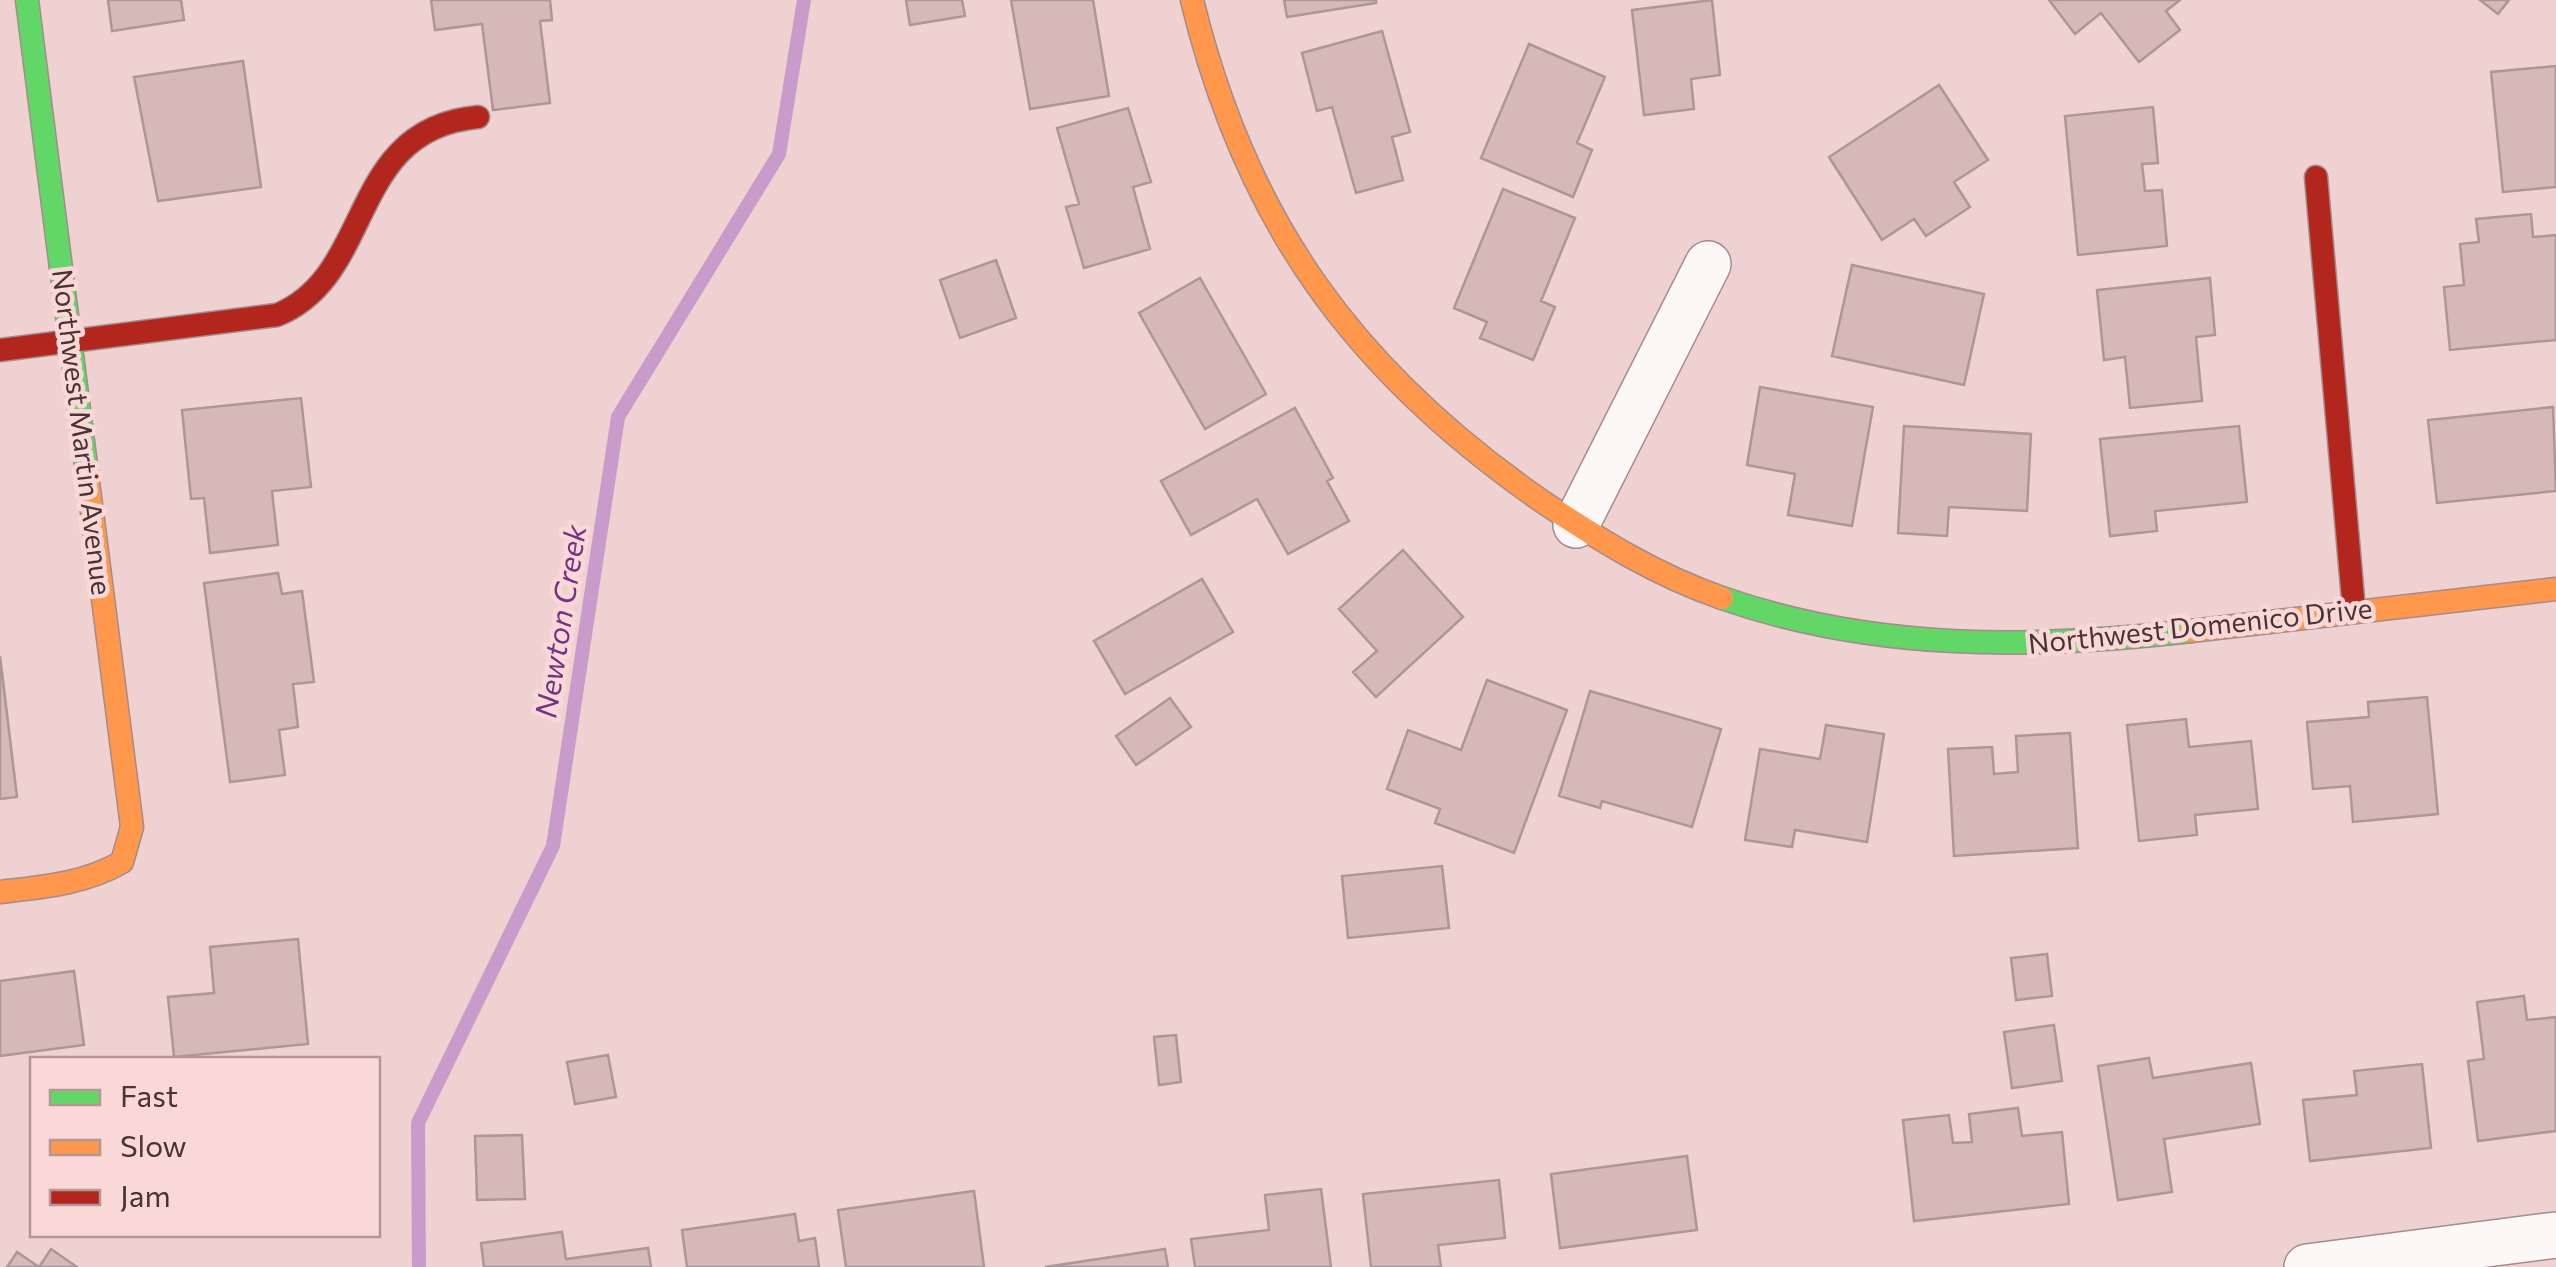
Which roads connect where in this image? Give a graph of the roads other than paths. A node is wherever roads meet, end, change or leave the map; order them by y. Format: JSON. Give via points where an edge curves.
{"nodes":[{"id":1,"x":27,"y":0,"type":"edge"},
{"id":2,"x":1192,"y":0,"type":"edge"},
{"id":3,"x":478,"y":117,"type":"dead end"},
{"id":4,"x":2316,"y":177,"type":"dead end"},
{"id":5,"x":1708,"y":264,"type":"dead end"},
{"id":6,"x":72,"y":341,"type":"junction"},
{"id":7,"x":0,"y":350,"type":"edge"},
{"id":8,"x":1576,"y":525,"type":"junction"},
{"id":9,"x":2556,"y":589,"type":"edge"},
{"id":10,"x":2354,"y":610,"type":"junction"},
{"id":11,"x":0,"y":892,"type":"edge"},
{"id":12,"x":2556,"y":1235,"type":"edge"},
{"id":13,"x":2307,"y":1267,"type":"edge"}],
"edges":[{"from":1,"to":6,"type":"street","name":"Northwest Martin Avenue"},
{"from":2,"to":8,"type":"street","name":"Northwest Domenico Drive","via":[[1229,124],[1280,226],[1343,326],[1405,394],[1480,458]]},
{"from":3,"to":6,"type":"street","via":[[420,130],[401,146],[304,304],[276,315]]},
{"from":4,"to":10,"type":"street"},
{"from":5,"to":8,"type":"street"},
{"from":6,"to":7,"type":"street"},
{"from":6,"to":11,"type":"street","name":"Northwest Martin Avenue","via":[[132,828],[122,862],[85,882]]},
{"from":8,"to":10,"type":"street","name":"Northwest Domenico Drive","via":[[1664,576],[1759,611],[1875,634],[1961,643],[2077,642]]},
{"from":9,"to":10,"type":"street","name":"Northwest Domenico Drive"},
{"from":12,"to":13,"type":"street"}]}
